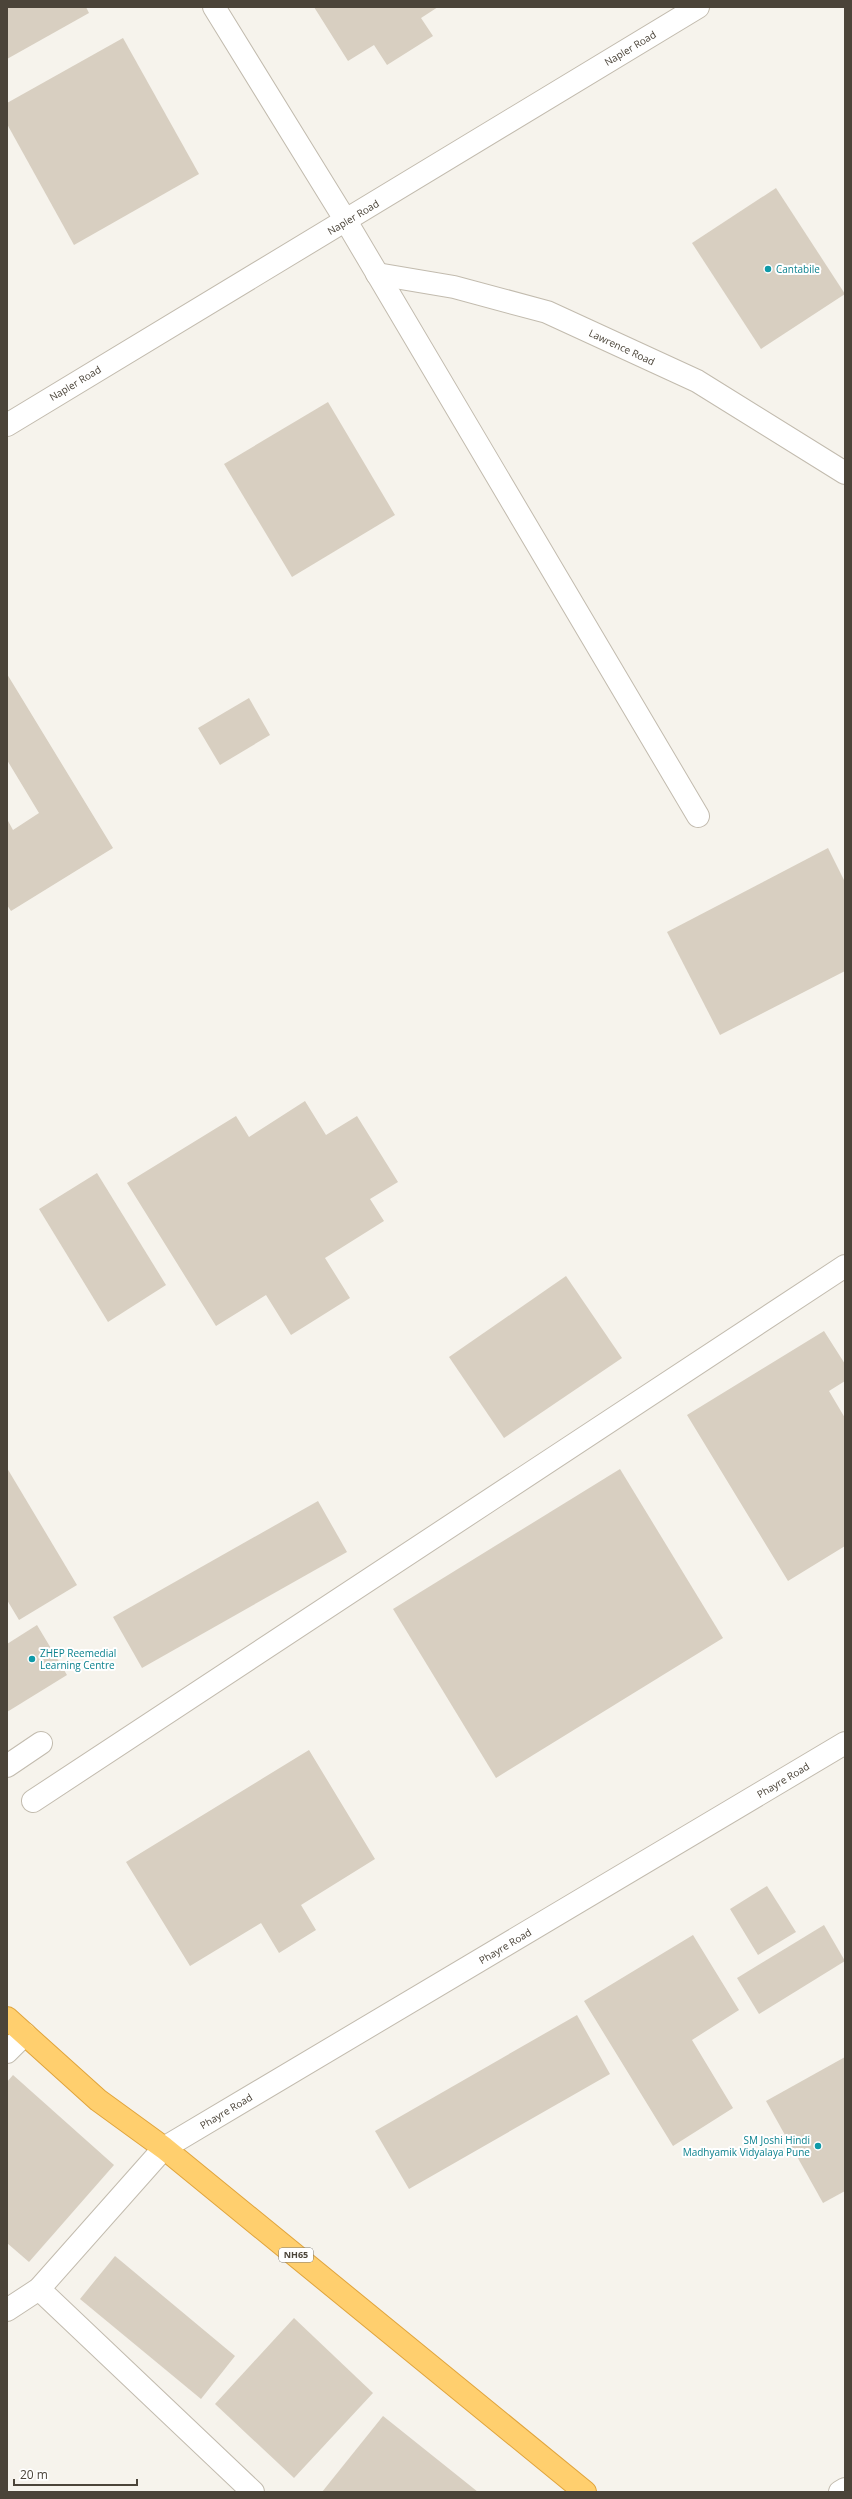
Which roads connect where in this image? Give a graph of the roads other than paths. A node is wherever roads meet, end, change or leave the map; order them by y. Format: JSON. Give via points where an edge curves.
{"nodes":[{"id":1,"x":214,"y":7,"type":"edge"},
{"id":2,"x":698,"y":7,"type":"edge"},
{"id":3,"x":346,"y":221,"type":"junction"},
{"id":4,"x":377,"y":274,"type":"junction"},
{"id":5,"x":7,"y":424,"type":"edge"},
{"id":6,"x":845,"y":473,"type":"edge"},
{"id":7,"x":698,"y":816,"type":"dead end"},
{"id":8,"x":845,"y":1266,"type":"edge"},
{"id":9,"x":41,"y":1743,"type":"dead end"},
{"id":10,"x":845,"y":1743,"type":"edge"},
{"id":11,"x":7,"y":1766,"type":"edge"},
{"id":12,"x":33,"y":1801,"type":"dead end"},
{"id":13,"x":7,"y":2018,"type":"edge"},
{"id":14,"x":25,"y":2034,"type":"junction"},
{"id":15,"x":7,"y":2052,"type":"edge"},
{"id":16,"x":164,"y":2148,"type":"junction"},
{"id":17,"x":39,"y":2289,"type":"junction"},
{"id":18,"x":7,"y":2310,"type":"edge"},
{"id":19,"x":845,"y":2489,"type":"edge"},
{"id":20,"x":253,"y":2492,"type":"edge"},
{"id":21,"x":585,"y":2492,"type":"edge"},
{"id":22,"x":840,"y":2492,"type":"edge"}],
"edges":[{"from":1,"to":3,"type":"street"},
{"from":2,"to":3,"type":"street","name":"Napler Road"},
{"from":3,"to":4,"type":"street"},
{"from":3,"to":5,"type":"street","name":"Napler Road"},
{"from":4,"to":6,"type":"street","name":"Lawrence Road","via":[[454,287],[547,312],[697,381]]},
{"from":4,"to":7,"type":"street"},
{"from":8,"to":12,"type":"street"},
{"from":9,"to":11,"type":"street"},
{"from":10,"to":16,"type":"street","name":"Phayre Road"},
{"from":13,"to":14,"type":"highway","number":"NH65"},
{"from":14,"to":15,"type":"street"},
{"from":14,"to":16,"type":"highway","number":"NH65","via":[[98,2100]]},
{"from":16,"to":17,"type":"street","name":"Phayre Road"},
{"from":16,"to":21,"type":"highway","number":"NH65"},
{"from":17,"to":18,"type":"street","name":"Phayre Road"},
{"from":17,"to":20,"type":"street"},
{"from":19,"to":22,"type":"street"}]}
